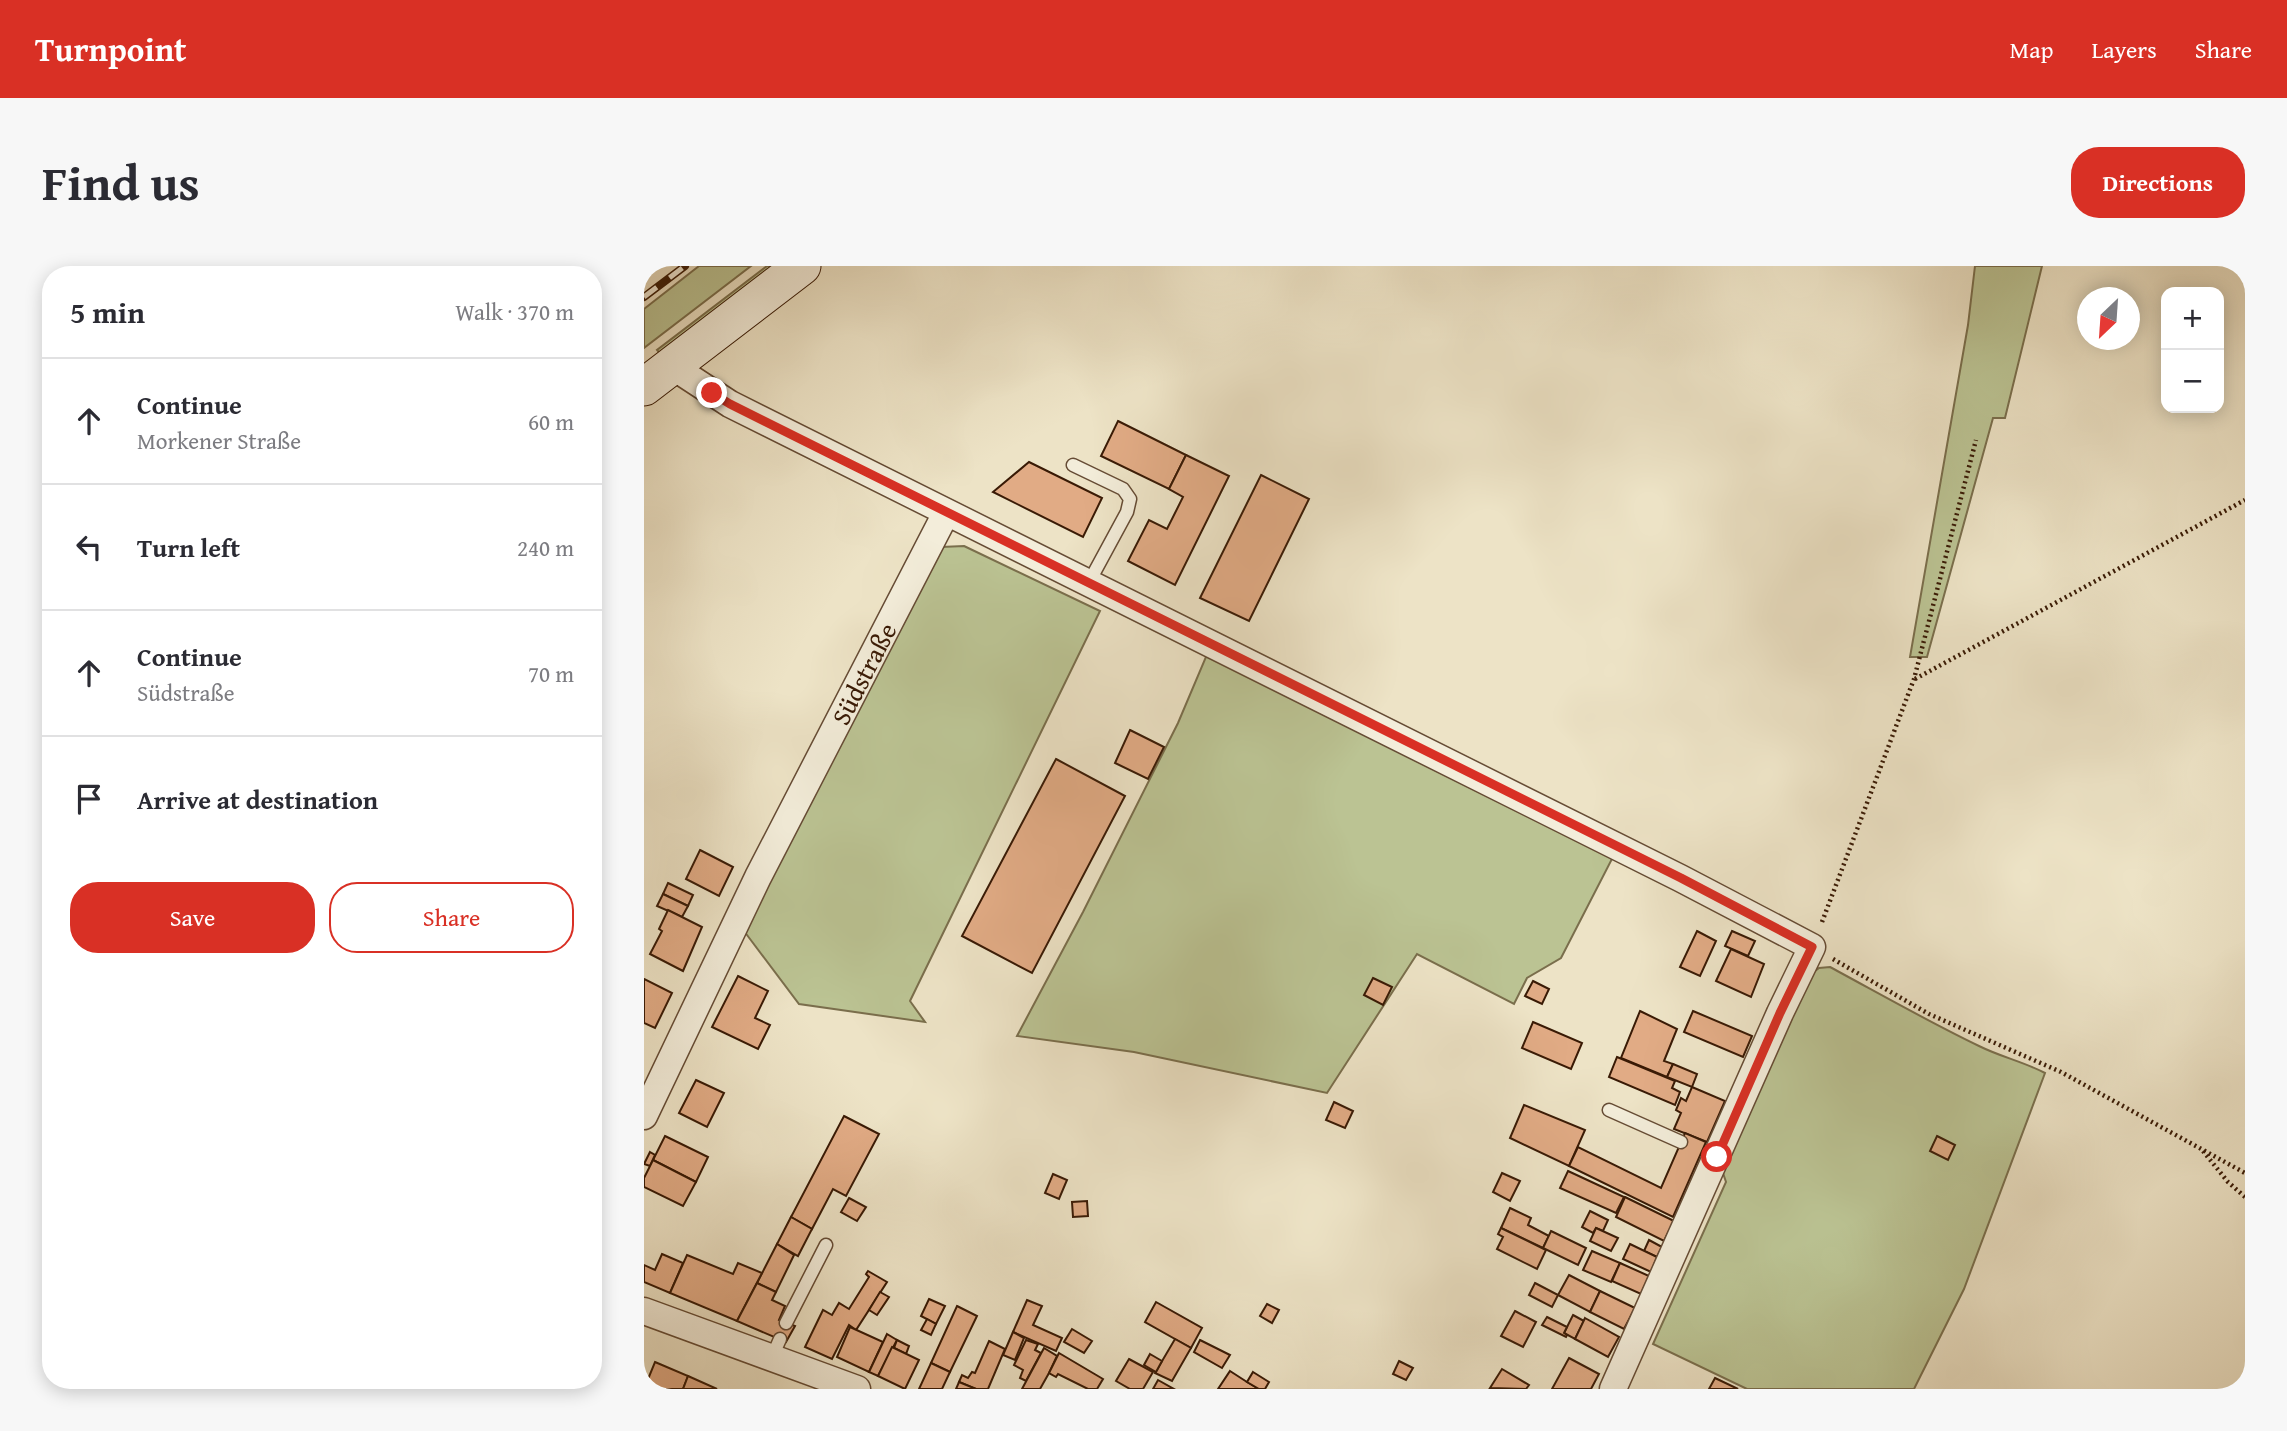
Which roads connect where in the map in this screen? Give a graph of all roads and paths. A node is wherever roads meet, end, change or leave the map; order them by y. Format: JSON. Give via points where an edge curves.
{"nodes":[{"id":1,"x":802,"y":266,"type":"edge"},
{"id":2,"x":672,"y":366,"type":"junction"},
{"id":3,"x":644,"y":387,"type":"edge"},
{"id":4,"x":1976,"y":440,"type":"dead end"},
{"id":5,"x":1073,"y":465,"type":"dead end"},
{"id":6,"x":2245,"y":500,"type":"edge"},
{"id":7,"x":946,"y":513,"type":"junction"},
{"id":8,"x":1088,"y":585,"type":"junction"},
{"id":9,"x":1914,"y":679,"type":"junction"},
{"id":10,"x":1812,"y":947,"type":"junction"},
{"id":11,"x":1609,"y":1110,"type":"dead end"},
{"id":12,"x":644,"y":1116,"type":"edge"},
{"id":13,"x":1681,"y":1142,"type":"dead end"},
{"id":14,"x":2201,"y":1148,"type":"junction"},
{"id":15,"x":2245,"y":1173,"type":"edge"},
{"id":16,"x":2245,"y":1197,"type":"edge"},
{"id":17,"x":826,"y":1245,"type":"dead end"},
{"id":18,"x":644,"y":1311,"type":"edge"},
{"id":19,"x":786,"y":1323,"type":"dead end"},
{"id":20,"x":857,"y":1389,"type":"edge"},
{"id":21,"x":1613,"y":1389,"type":"edge"}],
"edges":[{"from":1,"to":2,"type":"main road"},
{"from":2,"to":3,"type":"main road"},
{"from":2,"to":7,"type":"street","via":[[730,404]]},
{"from":4,"to":9,"type":"path"},
{"from":5,"to":8,"type":"lane","via":[[1123,489],[1130,499]]},
{"from":6,"to":9,"type":"path"},
{"from":7,"to":8,"type":"street"},
{"from":7,"to":12,"type":"street","name":"Südstraße","via":[[758,877]]},
{"from":8,"to":10,"type":"street"},
{"from":9,"to":10,"type":"path"},
{"from":10,"to":14,"type":"path","via":[[1929,1014],[2061,1072]]},
{"from":10,"to":21,"type":"street","via":[[1709,1154]]},
{"from":11,"to":13,"type":"lane"},
{"from":14,"to":15,"type":"path"},
{"from":14,"to":16,"type":"path"},
{"from":17,"to":19,"type":"lane"},
{"from":18,"to":20,"type":"street","via":[[776,1348]]}]}
